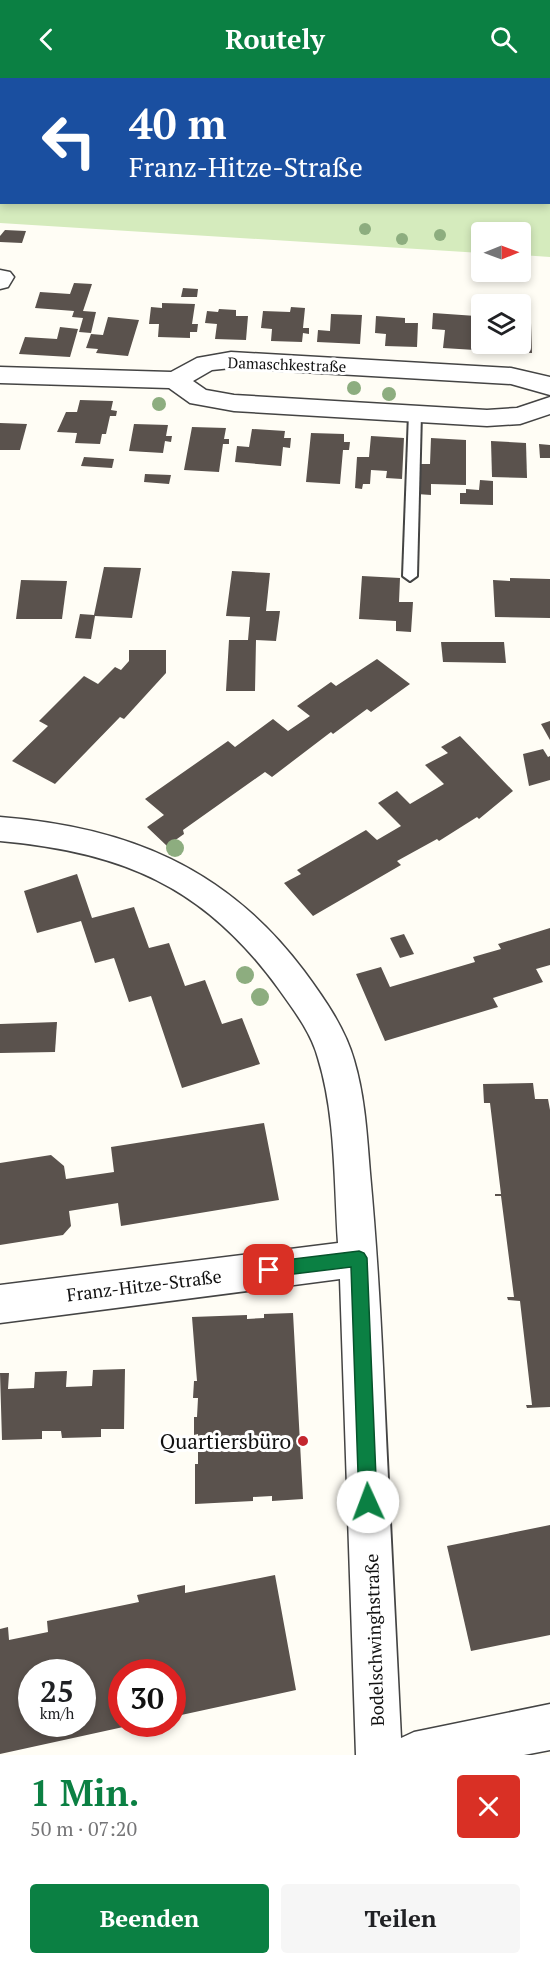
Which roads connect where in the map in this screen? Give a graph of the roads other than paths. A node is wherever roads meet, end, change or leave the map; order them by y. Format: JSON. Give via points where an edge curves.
{"nodes":[{"id":1,"x":368,"y":367,"type":"junction"},
{"id":2,"x":0,"y":375,"type":"edge"},
{"id":3,"x":174,"y":380,"type":"junction"},
{"id":4,"x":550,"y":387,"type":"edge"},
{"id":5,"x":550,"y":405,"type":"edge"},
{"id":6,"x":365,"y":410,"type":"junction"},
{"id":7,"x":415,"y":413,"type":"junction"},
{"id":8,"x":410,"y":576,"type":"dead end"},
{"id":9,"x":0,"y":829,"type":"edge"},
{"id":10,"x":359,"y":1258,"type":"junction"},
{"id":11,"x":0,"y":1304,"type":"edge"},
{"id":12,"x":550,"y":1727,"type":"edge"},
{"id":13,"x":379,"y":1755,"type":"edge"},
{"id":14,"x":414,"y":1755,"type":"edge"}],
"edges":[{"from":1,"to":3,"type":"street","name":"Damaschkestraße","via":[[231,360],[206,363]]},
{"from":1,"to":4,"type":"street","name":"Damaschkestraße","via":[[511,376]]},
{"from":1,"to":6,"type":"street","name":"Damaschkestraße"},
{"from":2,"to":3,"type":"street","name":"Damaschkestraße"},
{"from":3,"to":6,"type":"street","via":[[199,397],[234,403]]},
{"from":5,"to":7,"type":"street","via":[[520,416],[488,418]]},
{"from":6,"to":7,"type":"street"},
{"from":7,"to":8,"type":"lane"},
{"from":9,"to":10,"type":"street","name":"Bodelschwinghstraße","via":[[83,837],[143,857],[229,910],[277,957],[311,1009],[335,1056],[346,1101]]},
{"from":10,"to":11,"type":"street","name":"Franz-Hitze-Straße"},
{"from":10,"to":13,"type":"street","name":"Bodelschwinghstraße"},
{"from":12,"to":14,"type":"street"}]}
